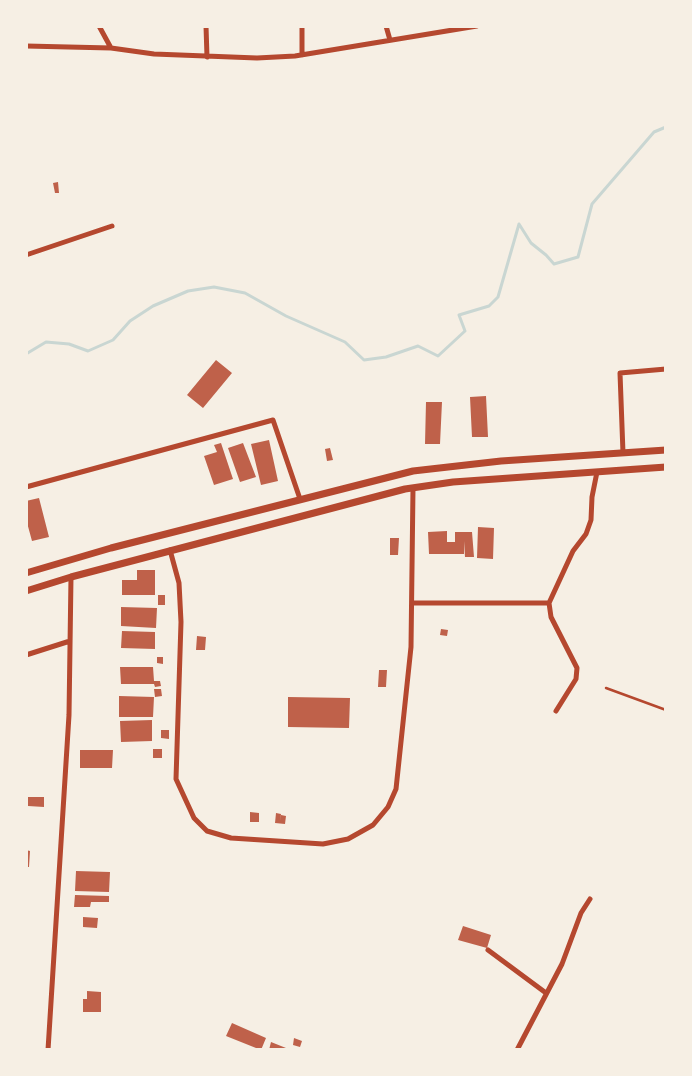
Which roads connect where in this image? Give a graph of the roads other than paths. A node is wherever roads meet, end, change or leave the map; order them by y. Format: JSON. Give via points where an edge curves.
{"nodes":[{"id":1,"x":99,"y":26,"type":"edge"},
{"id":2,"x":206,"y":26,"type":"edge"},
{"id":3,"x":302,"y":26,"type":"edge"},
{"id":4,"x":386,"y":26,"type":"edge"},
{"id":5,"x":477,"y":26,"type":"edge"},
{"id":6,"x":390,"y":40,"type":"junction"},
{"id":7,"x":26,"y":46,"type":"edge"},
{"id":8,"x":110,"y":48,"type":"junction"},
{"id":9,"x":302,"y":55,"type":"junction"},
{"id":10,"x":207,"y":57,"type":"junction"},
{"id":11,"x":112,"y":226,"type":"dead end"},
{"id":12,"x":26,"y":255,"type":"edge"},
{"id":13,"x":666,"y":369,"type":"edge"},
{"id":14,"x":666,"y":450,"type":"edge"},
{"id":15,"x":623,"y":453,"type":"junction"},
{"id":16,"x":666,"y":467,"type":"edge"},
{"id":17,"x":597,"y":472,"type":"junction"},
{"id":18,"x":26,"y":487,"type":"edge"},
{"id":19,"x":413,"y":488,"type":"junction"},
{"id":20,"x":300,"y":499,"type":"junction"},
{"id":21,"x":170,"y":550,"type":"junction"},
{"id":22,"x":26,"y":573,"type":"edge"},
{"id":23,"x":71,"y":577,"type":"junction"},
{"id":24,"x":26,"y":591,"type":"edge"},
{"id":25,"x":412,"y":603,"type":"junction"},
{"id":26,"x":549,"y":603,"type":"junction"},
{"id":27,"x":70,"y":641,"type":"junction"},
{"id":28,"x":26,"y":655,"type":"edge"},
{"id":29,"x":606,"y":688,"type":"dead end"},
{"id":30,"x":666,"y":710,"type":"edge"},
{"id":31,"x":556,"y":711,"type":"dead end"},
{"id":32,"x":590,"y":898,"type":"dead end"},
{"id":33,"x":488,"y":950,"type":"dead end"},
{"id":34,"x":546,"y":993,"type":"junction"},
{"id":35,"x":48,"y":1050,"type":"edge"},
{"id":36,"x":517,"y":1050,"type":"edge"}],
"edges":[{"from":1,"to":8,"type":"street"},
{"from":2,"to":10,"type":"street"},
{"from":3,"to":9,"type":"street"},
{"from":4,"to":6,"type":"street"},
{"from":5,"to":6,"type":"street"},
{"from":6,"to":9,"type":"street"},
{"from":7,"to":8,"type":"street"},
{"from":8,"to":10,"type":"street"},
{"from":9,"to":10,"type":"street"},
{"from":11,"to":12,"type":"street"},
{"from":13,"to":15,"type":"street","via":[[620,373]]},
{"from":14,"to":15,"type":"street"},
{"from":15,"to":20,"type":"street","via":[[413,471]]},
{"from":16,"to":17,"type":"street"},
{"from":17,"to":19,"type":"street","via":[[453,482]]},
{"from":17,"to":26,"type":"street","via":[[586,534],[573,551]]},
{"from":18,"to":20,"type":"street","via":[[273,420]]},
{"from":19,"to":21,"type":"street"},
{"from":19,"to":25,"type":"street"},
{"from":20,"to":22,"type":"street"},
{"from":21,"to":23,"type":"street"},
{"from":21,"to":25,"type":"street","via":[[179,583],[176,779],[194,818],[207,831],[231,838],[323,844],[348,839],[373,825],[388,807],[396,789],[411,647]]},
{"from":23,"to":24,"type":"street"},
{"from":23,"to":27,"type":"street"},
{"from":25,"to":26,"type":"street"},
{"from":26,"to":31,"type":"street","via":[[551,617],[577,668],[576,679]]},
{"from":27,"to":28,"type":"street"},
{"from":27,"to":35,"type":"street","via":[[69,715]]},
{"from":29,"to":30,"type":"lane"},
{"from":32,"to":34,"type":"street"},
{"from":33,"to":34,"type":"street"},
{"from":34,"to":36,"type":"street"}]}
